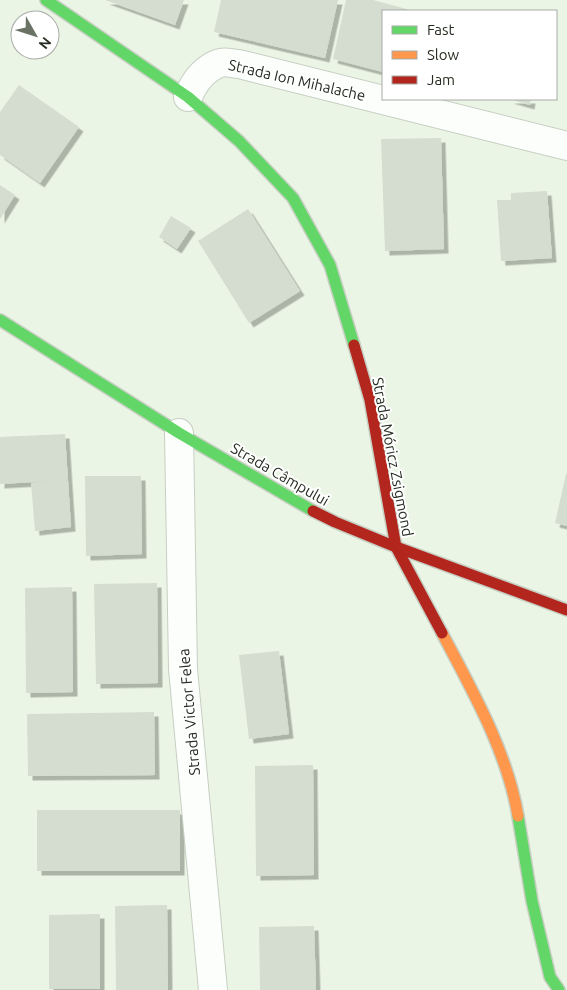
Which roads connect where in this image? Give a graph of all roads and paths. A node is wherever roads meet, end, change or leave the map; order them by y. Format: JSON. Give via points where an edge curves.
{"nodes":[{"id":1,"x":46,"y":0,"type":"edge"},
{"id":2,"x":188,"y":98,"type":"junction"},
{"id":3,"x":382,"y":100,"type":"edge"},
{"id":4,"x":384,"y":100,"type":"edge"},
{"id":5,"x":567,"y":146,"type":"edge"},
{"id":6,"x":0,"y":320,"type":"edge"},
{"id":7,"x":179,"y":433,"type":"junction"},
{"id":8,"x":396,"y":547,"type":"junction"},
{"id":9,"x":567,"y":610,"type":"edge"},
{"id":10,"x":213,"y":990,"type":"edge"},
{"id":11,"x":559,"y":990,"type":"edge"}],
"edges":[{"from":1,"to":2,"type":"street","name":"Strada Móricz Zsigmond"},
{"from":2,"to":3,"type":"street","name":"Strada Ion Mihalache","via":[[193,84],[203,73],[221,62]]},
{"from":2,"to":8,"type":"street","name":"Strada Móricz Zsigmond","via":[[239,141],[293,198],[330,265],[370,400]]},
{"from":4,"to":5,"type":"street","name":"Strada Ion Mihalache"},
{"from":6,"to":7,"type":"street","name":"Strada Câmpului"},
{"from":7,"to":8,"type":"street","name":"Strada Câmpului","via":[[335,522]]},
{"from":7,"to":10,"type":"street","name":"Strada Victor Felea","via":[[183,670]]},
{"from":8,"to":9,"type":"street","name":"Strada Câmpului"},
{"from":8,"to":11,"type":"street","name":"Strada Móricz Zsigmond","via":[[495,740],[515,800],[532,901],[550,976]]}]}
